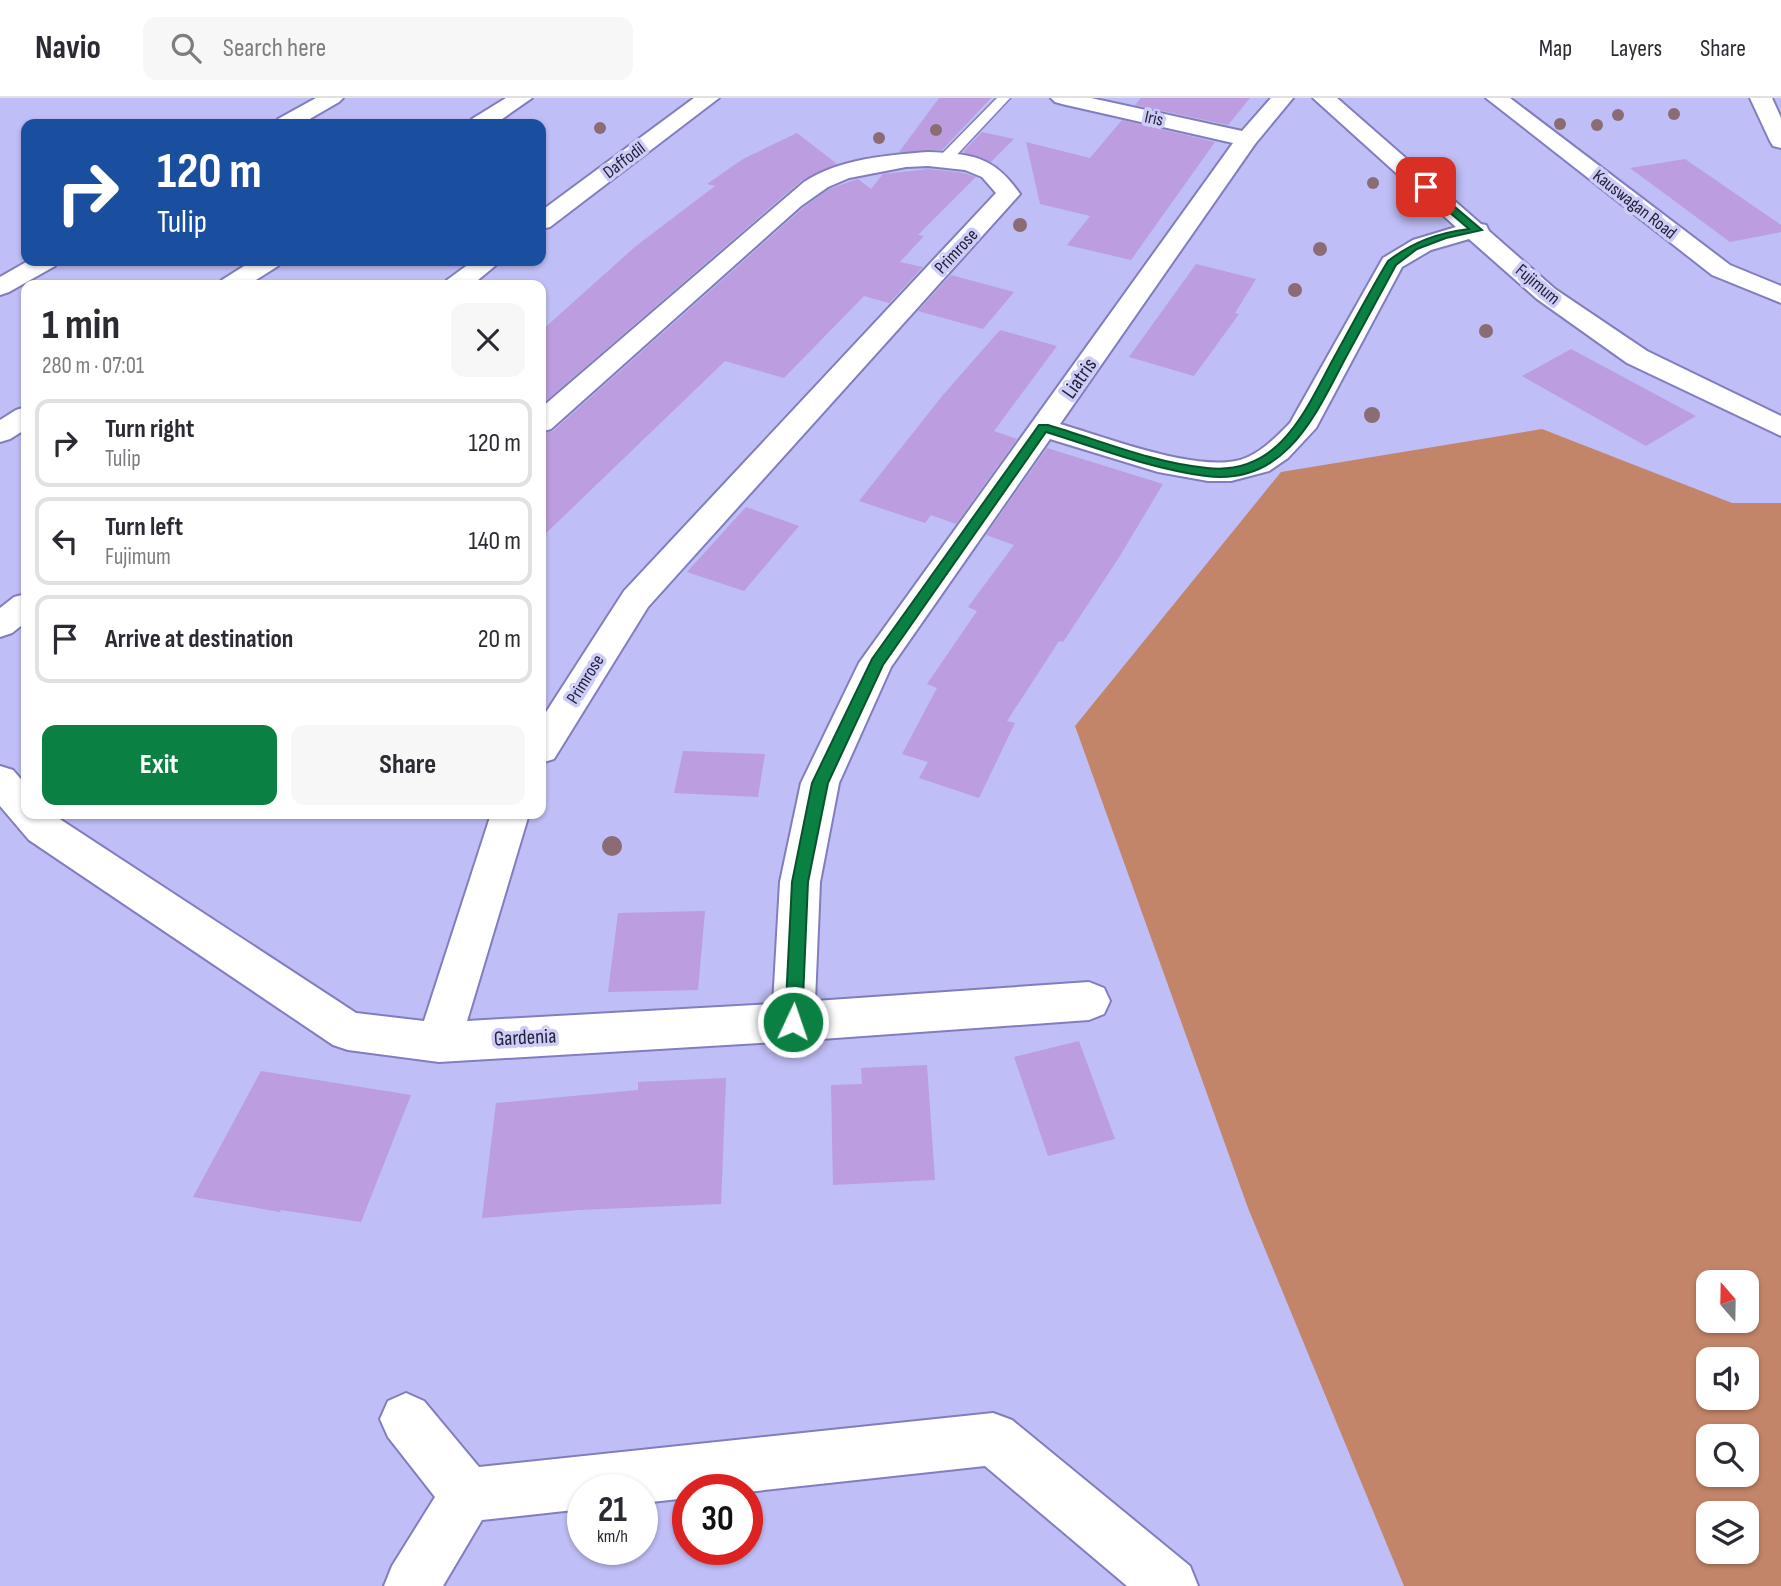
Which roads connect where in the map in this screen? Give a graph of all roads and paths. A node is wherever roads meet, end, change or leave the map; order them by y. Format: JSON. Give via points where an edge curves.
{"nodes":[{"id":1,"x":332,"y":98,"type":"edge"},
{"id":2,"x":521,"y":98,"type":"edge"},
{"id":3,"x":708,"y":98,"type":"edge"},
{"id":4,"x":1004,"y":98,"type":"edge"},
{"id":5,"x":1062,"y":98,"type":"edge"},
{"id":6,"x":1283,"y":98,"type":"edge"},
{"id":7,"x":1324,"y":98,"type":"edge"},
{"id":8,"x":1497,"y":98,"type":"edge"},
{"id":9,"x":1761,"y":98,"type":"edge"},
{"id":10,"x":295,"y":119,"type":"edge"},
{"id":11,"x":488,"y":119,"type":"edge"},
{"id":12,"x":1247,"y":139,"type":"junction"},
{"id":13,"x":1781,"y":141,"type":"edge"},
{"id":14,"x":944,"y":159,"type":"junction"},
{"id":15,"x":546,"y":218,"type":"edge"},
{"id":16,"x":1477,"y":230,"type":"junction"},
{"id":17,"x":37,"y":266,"type":"edge"},
{"id":18,"x":260,"y":266,"type":"edge"},
{"id":19,"x":482,"y":266,"type":"edge"},
{"id":20,"x":239,"y":280,"type":"edge"},
{"id":21,"x":463,"y":280,"type":"edge"},
{"id":22,"x":0,"y":287,"type":"edge"},
{"id":23,"x":1781,"y":295,"type":"edge"},
{"id":24,"x":21,"y":419,"type":"edge"},
{"id":25,"x":546,"y":419,"type":"edge"},
{"id":26,"x":1781,"y":427,"type":"edge"},
{"id":27,"x":1044,"y":428,"type":"junction"},
{"id":28,"x":0,"y":433,"type":"edge"},
{"id":29,"x":21,"y":609,"type":"edge"},
{"id":30,"x":0,"y":625,"type":"edge"},
{"id":31,"x":546,"y":741,"type":"edge"},
{"id":32,"x":0,"y":780,"type":"edge"},
{"id":33,"x":21,"y":804,"type":"edge"},
{"id":34,"x":34,"y":819,"type":"edge"},
{"id":35,"x":508,"y":819,"type":"edge"},
{"id":36,"x":1089,"y":1001,"type":"dead end"},
{"id":37,"x":793,"y":1022,"type":"junction"},
{"id":38,"x":439,"y":1042,"type":"junction"},
{"id":39,"x":406,"y":1419,"type":"dead end"},
{"id":40,"x":467,"y":1495,"type":"junction"},
{"id":41,"x":412,"y":1586,"type":"edge"},
{"id":42,"x":1170,"y":1586,"type":"edge"}],
"edges":[{"from":1,"to":10,"type":"street"},
{"from":2,"to":11,"type":"street"},
{"from":3,"to":15,"type":"street","name":"Daffodil"},
{"from":4,"to":14,"type":"lane"},
{"from":5,"to":12,"type":"street","name":"Iris"},
{"from":6,"to":12,"type":"street","name":"Liatris"},
{"from":7,"to":16,"type":"street","name":"Fujimum"},
{"from":8,"to":23,"type":"street","name":"Kauswagan Road","via":[[1721,270]]},
{"from":9,"to":13,"type":"street"},
{"from":12,"to":27,"type":"street","name":"Liatris"},
{"from":14,"to":25,"type":"street","name":"Primrose","via":[[860,167],[803,194]]},
{"from":14,"to":31,"type":"street","name":"Primrose","via":[[988,170],[1008,194],[636,599]]},
{"from":16,"to":26,"type":"street","name":"Fujimum","via":[[1546,294],[1637,358]]},
{"from":16,"to":27,"type":"street","via":[[1423,243],[1392,263],[1302,428],[1258,464],[1231,472],[1208,472]]},
{"from":17,"to":22,"type":"street"},
{"from":18,"to":20,"type":"street"},
{"from":19,"to":21,"type":"street"},
{"from":24,"to":28,"type":"street"},
{"from":27,"to":37,"type":"street","name":"Liatris","via":[[877,663],[820,783],[800,882]]},
{"from":29,"to":30,"type":"street"},
{"from":32,"to":33,"type":"street","name":"Gardenia"},
{"from":34,"to":38,"type":"street","name":"Gardenia","via":[[348,1031]]},
{"from":35,"to":38,"type":"street"},
{"from":36,"to":37,"type":"street","name":"Gardenia"},
{"from":37,"to":38,"type":"street","name":"Gardenia"},
{"from":39,"to":40,"type":"street"},
{"from":40,"to":41,"type":"street"},
{"from":40,"to":42,"type":"street","via":[[993,1439]]}]}
